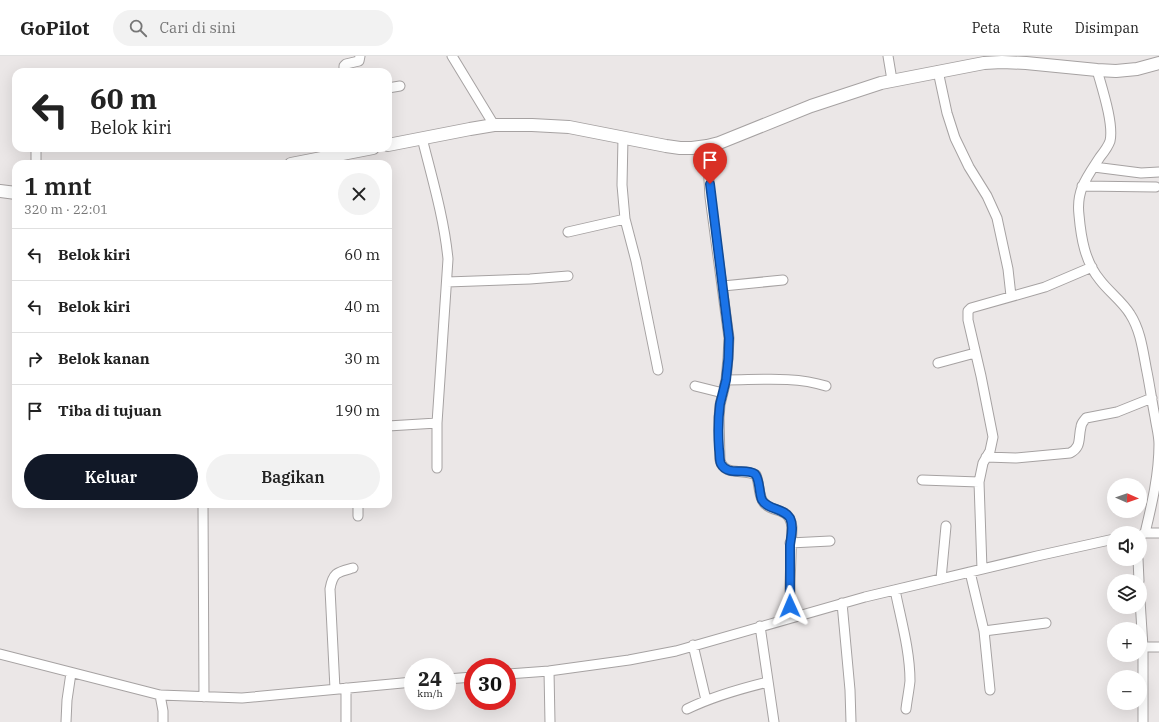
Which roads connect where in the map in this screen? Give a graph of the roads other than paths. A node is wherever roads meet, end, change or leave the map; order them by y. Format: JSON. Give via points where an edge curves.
{"nodes":[{"id":1,"x":360,"y":56,"type":"edge"},
{"id":2,"x":452,"y":56,"type":"edge"},
{"id":3,"x":888,"y":56,"type":"edge"},
{"id":4,"x":983,"y":59,"type":"edge"},
{"id":5,"x":1158,"y":67,"type":"edge"},
{"id":6,"x":344,"y":68,"type":"edge"},
{"id":7,"x":1097,"y":70,"type":"junction"},
{"id":8,"x":938,"y":71,"type":"junction"},
{"id":9,"x":892,"y":80,"type":"junction"},
{"id":10,"x":400,"y":86,"type":"dead end"},
{"id":11,"x":392,"y":87,"type":"edge"},
{"id":12,"x":494,"y":125,"type":"junction"},
{"id":13,"x":422,"y":138,"type":"junction"},
{"id":14,"x":623,"y":138,"type":"junction"},
{"id":15,"x":392,"y":144,"type":"edge"},
{"id":16,"x":707,"y":146,"type":"junction"},
{"id":17,"x":342,"y":152,"type":"edge"},
{"id":18,"x":308,"y":160,"type":"edge"},
{"id":19,"x":1094,"y":167,"type":"junction"},
{"id":20,"x":1159,"y":172,"type":"edge"},
{"id":21,"x":1082,"y":186,"type":"junction"},
{"id":22,"x":1156,"y":187,"type":"dead end"},
{"id":23,"x":0,"y":191,"type":"edge"},
{"id":24,"x":12,"y":192,"type":"edge"},
{"id":25,"x":625,"y":219,"type":"junction"},
{"id":26,"x":568,"y":232,"type":"dead end"},
{"id":27,"x":1092,"y":267,"type":"junction"},
{"id":28,"x":568,"y":276,"type":"dead end"},
{"id":29,"x":783,"y":280,"type":"dead end"},
{"id":30,"x":447,"y":282,"type":"junction"},
{"id":31,"x":723,"y":286,"type":"junction"},
{"id":32,"x":1011,"y":296,"type":"junction"},
{"id":33,"x":975,"y":352,"type":"junction"},
{"id":34,"x":938,"y":363,"type":"dead end"},
{"id":35,"x":658,"y":370,"type":"dead end"},
{"id":36,"x":726,"y":380,"type":"junction"},
{"id":37,"x":695,"y":386,"type":"dead end"},
{"id":38,"x":826,"y":386,"type":"dead end"},
{"id":39,"x":723,"y":393,"type":"junction"},
{"id":40,"x":1152,"y":398,"type":"junction"},
{"id":41,"x":437,"y":423,"type":"junction"},
{"id":42,"x":392,"y":426,"type":"edge"},
{"id":43,"x":1158,"y":431,"type":"edge"},
{"id":44,"x":986,"y":457,"type":"junction"},
{"id":45,"x":437,"y":468,"type":"dead end"},
{"id":46,"x":922,"y":480,"type":"dead end"},
{"id":47,"x":979,"y":482,"type":"junction"},
{"id":48,"x":203,"y":508,"type":"edge"},
{"id":49,"x":358,"y":508,"type":"edge"},
{"id":50,"x":358,"y":516,"type":"dead end"},
{"id":51,"x":946,"y":526,"type":"dead end"},
{"id":52,"x":1145,"y":526,"type":"edge"},
{"id":53,"x":1159,"y":533,"type":"edge"},
{"id":54,"x":1147,"y":534,"type":"edge"},
{"id":55,"x":830,"y":541,"type":"dead end"},
{"id":56,"x":1107,"y":541,"type":"edge"},
{"id":57,"x":790,"y":543,"type":"junction"},
{"id":58,"x":353,"y":568,"type":"dead end"},
{"id":59,"x":982,"y":569,"type":"junction"},
{"id":60,"x":970,"y":572,"type":"junction"},
{"id":61,"x":942,"y":579,"type":"junction"},
{"id":62,"x":895,"y":590,"type":"junction"},
{"id":63,"x":842,"y":603,"type":"junction"},
{"id":64,"x":790,"y":618,"type":"junction"},
{"id":65,"x":1046,"y":623,"type":"dead end"},
{"id":66,"x":760,"y":626,"type":"junction"},
{"id":67,"x":984,"y":631,"type":"junction"},
{"id":68,"x":693,"y":645,"type":"junction"},
{"id":69,"x":1147,"y":647,"type":"edge"},
{"id":70,"x":1159,"y":647,"type":"edge"},
{"id":71,"x":0,"y":654,"type":"edge"},
{"id":72,"x":1143,"y":662,"type":"edge"},
{"id":73,"x":549,"y":671,"type":"junction"},
{"id":74,"x":71,"y":673,"type":"junction"},
{"id":75,"x":516,"y":673,"type":"edge"},
{"id":76,"x":768,"y":682,"type":"junction"},
{"id":77,"x":404,"y":683,"type":"edge"},
{"id":78,"x":346,"y":688,"type":"junction"},
{"id":79,"x":335,"y":689,"type":"junction"},
{"id":80,"x":990,"y":690,"type":"dead end"},
{"id":81,"x":160,"y":695,"type":"junction"},
{"id":82,"x":204,"y":697,"type":"junction"},
{"id":83,"x":706,"y":700,"type":"junction"},
{"id":84,"x":687,"y":709,"type":"dead end"},
{"id":85,"x":906,"y":709,"type":"dead end"},
{"id":86,"x":66,"y":722,"type":"edge"},
{"id":87,"x":162,"y":722,"type":"edge"},
{"id":88,"x":346,"y":722,"type":"edge"},
{"id":89,"x":550,"y":722,"type":"edge"},
{"id":90,"x":774,"y":722,"type":"edge"},
{"id":91,"x":850,"y":722,"type":"edge"},
{"id":92,"x":1143,"y":722,"type":"edge"}],
"edges":[{"from":1,"to":6,"type":"street","via":[[359,61],[346,64]]},
{"from":2,"to":12,"type":"street"},
{"from":3,"to":9,"type":"street"},
{"from":4,"to":7,"type":"main road"},
{"from":4,"to":8,"type":"main road"},
{"from":5,"to":7,"type":"main road"},
{"from":7,"to":19,"type":"street","via":[[1110,135],[1107,146]]},
{"from":8,"to":9,"type":"main road"},
{"from":8,"to":32,"type":"street","via":[[955,138],[997,218]]},
{"from":9,"to":16,"type":"main road","via":[[818,103],[729,140]]},
{"from":10,"to":11,"type":"street"},
{"from":12,"to":13,"type":"main road"},
{"from":12,"to":14,"type":"main road","via":[[569,127]]},
{"from":13,"to":15,"type":"main road"},
{"from":13,"to":30,"type":"street","via":[[446,239]]},
{"from":14,"to":16,"type":"main road","via":[[673,147]]},
{"from":14,"to":25,"type":"street","via":[[622,185]]},
{"from":16,"to":31,"type":"street","via":[[710,197]]},
{"from":17,"to":18,"type":"main road"},
{"from":19,"to":20,"type":"street","via":[[1141,173]]},
{"from":19,"to":21,"type":"street"},
{"from":21,"to":22,"type":"street"},
{"from":21,"to":27,"type":"street","via":[[1078,213],[1081,234]]},
{"from":23,"to":24,"type":"main road"},
{"from":25,"to":26,"type":"street"},
{"from":25,"to":35,"type":"street"},
{"from":27,"to":32,"type":"street","via":[[1045,287]]},
{"from":27,"to":40,"type":"street","via":[[1100,281],[1125,306],[1136,324]]},
{"from":28,"to":30,"type":"street"},
{"from":29,"to":31,"type":"street"},
{"from":30,"to":41,"type":"street"},
{"from":31,"to":36,"type":"street","via":[[729,338]]},
{"from":32,"to":33,"type":"street","via":[[969,310],[968,320]]},
{"from":33,"to":34,"type":"street"},
{"from":33,"to":44,"type":"street","via":[[993,437],[992,446]]},
{"from":36,"to":38,"type":"street","via":[[800,380]]},
{"from":36,"to":39,"type":"street"},
{"from":37,"to":39,"type":"street"},
{"from":39,"to":57,"type":"street","via":[[719,418],[722,465],[730,470],[751,472],[756,475],[763,502],[784,512],[789,518],[792,527]]},
{"from":40,"to":43,"type":"street"},
{"from":40,"to":44,"type":"street","via":[[1126,409],[1086,418],[1081,425],[1079,445],[1070,453],[1016,458]]},
{"from":41,"to":42,"type":"street"},
{"from":41,"to":45,"type":"street"},
{"from":43,"to":52,"type":"street","via":[[1157,476],[1154,497]]},
{"from":44,"to":47,"type":"street"},
{"from":46,"to":47,"type":"street"},
{"from":47,"to":59,"type":"street"},
{"from":48,"to":82,"type":"street"},
{"from":49,"to":50,"type":"street"},
{"from":51,"to":61,"type":"street"},
{"from":53,"to":54,"type":"street"},
{"from":55,"to":57,"type":"street"},
{"from":56,"to":59,"type":"street"},
{"from":57,"to":64,"type":"street"},
{"from":58,"to":79,"type":"street","via":[[335,574],[330,589]]},
{"from":59,"to":60,"type":"street"},
{"from":60,"to":61,"type":"street"},
{"from":60,"to":67,"type":"street"},
{"from":61,"to":62,"type":"street"},
{"from":62,"to":63,"type":"street"},
{"from":62,"to":85,"type":"street","via":[[909,665],[910,683]]},
{"from":63,"to":64,"type":"street"},
{"from":63,"to":91,"type":"street","via":[[850,690]]},
{"from":64,"to":66,"type":"street"},
{"from":65,"to":67,"type":"street"},
{"from":66,"to":68,"type":"street"},
{"from":66,"to":76,"type":"street"},
{"from":67,"to":80,"type":"street"},
{"from":68,"to":73,"type":"street","via":[[629,660]]},
{"from":68,"to":83,"type":"street"},
{"from":69,"to":70,"type":"street"},
{"from":71,"to":74,"type":"street"},
{"from":72,"to":92,"type":"street"},
{"from":73,"to":75,"type":"street"},
{"from":73,"to":89,"type":"street"},
{"from":74,"to":81,"type":"street"},
{"from":74,"to":86,"type":"street"},
{"from":76,"to":83,"type":"street"},
{"from":76,"to":90,"type":"street"},
{"from":77,"to":78,"type":"street"},
{"from":78,"to":79,"type":"street"},
{"from":78,"to":88,"type":"street"},
{"from":79,"to":82,"type":"street","via":[[242,698]]},
{"from":81,"to":82,"type":"street"},
{"from":81,"to":87,"type":"street"},
{"from":83,"to":84,"type":"street"}]}
